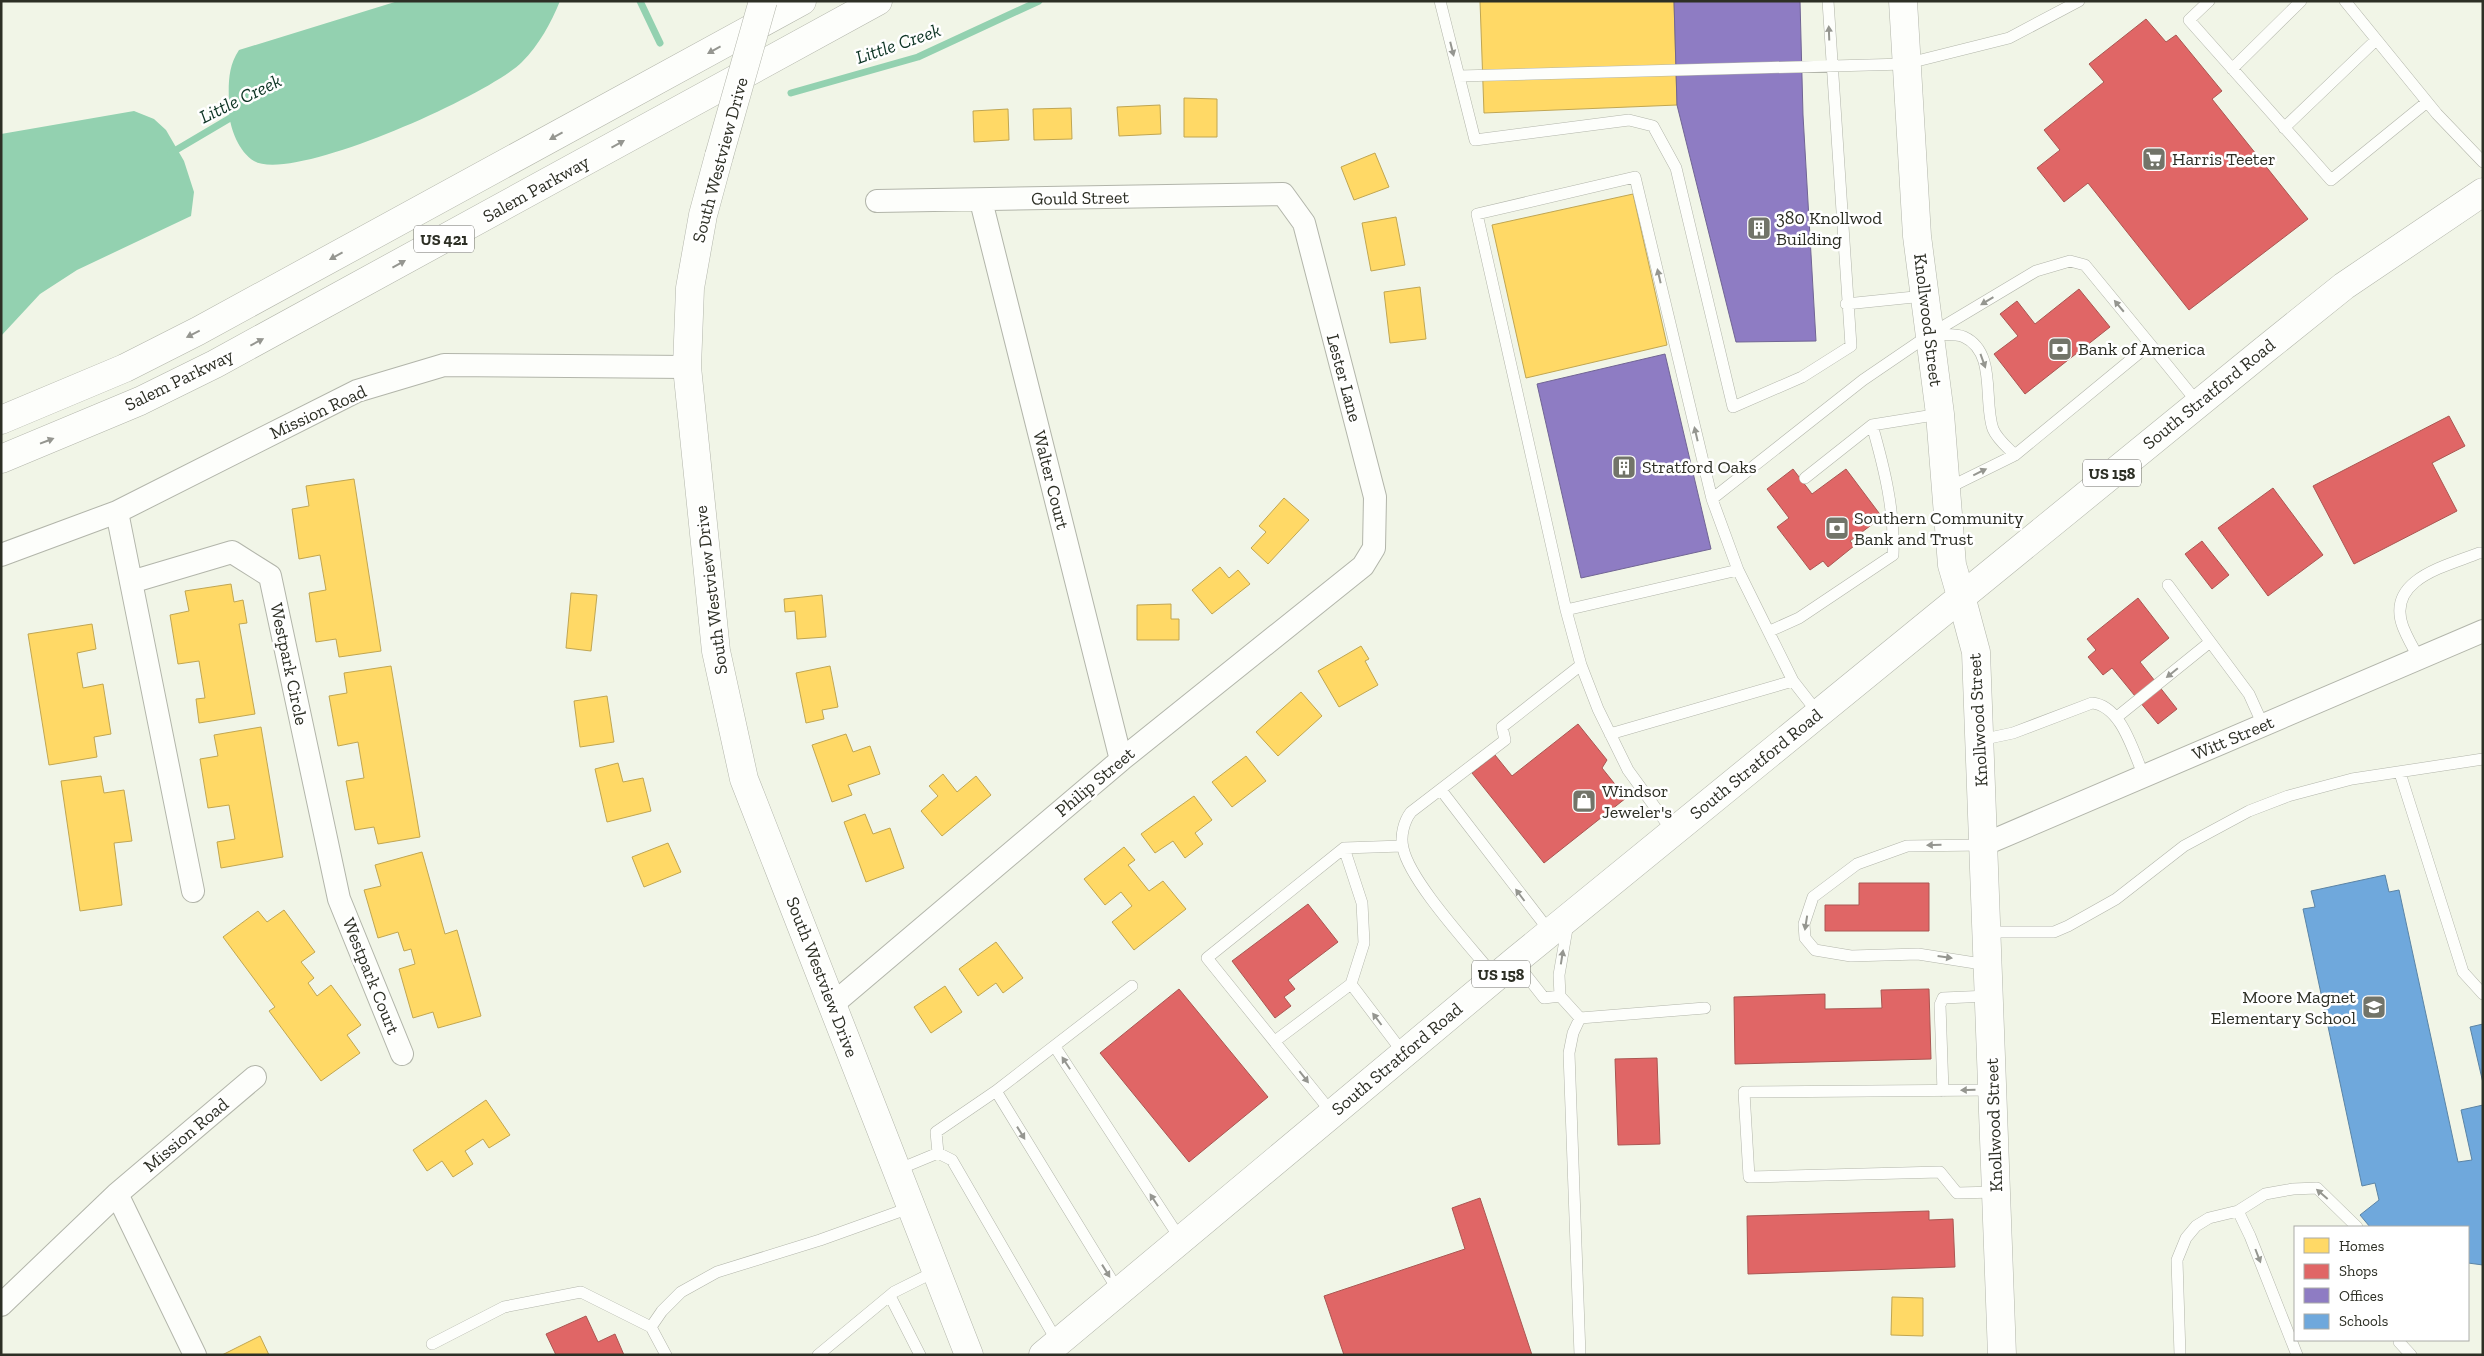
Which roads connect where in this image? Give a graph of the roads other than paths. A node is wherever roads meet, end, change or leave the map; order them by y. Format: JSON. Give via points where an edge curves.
{"nodes":[{"id":1,"x":764,"y":1,"type":"edge"},
{"id":2,"x":802,"y":1,"type":"edge"},
{"id":3,"x":878,"y":1,"type":"edge"},
{"id":4,"x":1440,"y":1,"type":"edge"},
{"id":5,"x":1828,"y":1,"type":"edge"},
{"id":6,"x":1903,"y":1,"type":"edge"},
{"id":7,"x":2079,"y":1,"type":"edge"},
{"id":8,"x":2209,"y":1,"type":"edge"},
{"id":9,"x":2302,"y":1,"type":"edge"},
{"id":10,"x":2345,"y":1,"type":"edge"},
{"id":11,"x":2376,"y":40,"type":"junction"},
{"id":12,"x":1905,"y":64,"type":"junction"},
{"id":13,"x":1830,"y":65,"type":"junction"},
{"id":14,"x":2232,"y":69,"type":"junction"},
{"id":15,"x":1459,"y":76,"type":"junction"},
{"id":16,"x":2427,"y":102,"type":"junction"},
{"id":17,"x":2284,"y":128,"type":"junction"},
{"id":18,"x":2483,"y":162,"type":"edge"},
{"id":19,"x":2483,"y":192,"type":"edge"},
{"id":20,"x":1283,"y":194,"type":"joint"},
{"id":21,"x":877,"y":201,"type":"dead end"},
{"id":22,"x":981,"y":201,"type":"junction"},
{"id":23,"x":1924,"y":296,"type":"junction"},
{"id":24,"x":1846,"y":304,"type":"junction"},
{"id":25,"x":1929,"y":335,"type":"junction"},
{"id":26,"x":2150,"y":344,"type":"junction"},
{"id":27,"x":687,"y":367,"type":"junction"},
{"id":28,"x":2198,"y":403,"type":"junction"},
{"id":29,"x":1940,"y":414,"type":"junction"},
{"id":30,"x":1,"y":420,"type":"edge"},
{"id":31,"x":1872,"y":425,"type":"junction"},
{"id":32,"x":2015,"y":455,"type":"junction"},
{"id":33,"x":1,"y":459,"type":"edge"},
{"id":34,"x":1805,"y":478,"type":"dead end"},
{"id":35,"x":1946,"y":489,"type":"junction"},
{"id":36,"x":1712,"y":499,"type":"junction"},
{"id":37,"x":117,"y":512,"type":"junction"},
{"id":38,"x":2483,"y":553,"type":"edge"},
{"id":39,"x":1,"y":555,"type":"edge"},
{"id":40,"x":1363,"y":566,"type":"joint"},
{"id":41,"x":1738,"y":570,"type":"junction"},
{"id":42,"x":131,"y":582,"type":"junction"},
{"id":43,"x":2168,"y":585,"type":"dead end"},
{"id":44,"x":1961,"y":596,"type":"junction"},
{"id":45,"x":1566,"y":610,"type":"junction"},
{"id":46,"x":2483,"y":630,"type":"edge"},
{"id":47,"x":1770,"y":631,"type":"junction"},
{"id":48,"x":2210,"y":642,"type":"junction"},
{"id":49,"x":2419,"y":658,"type":"junction"},
{"id":50,"x":1581,"y":665,"type":"junction"},
{"id":51,"x":1793,"y":681,"type":"junction"},
{"id":52,"x":1818,"y":713,"type":"junction"},
{"id":53,"x":2117,"y":717,"type":"junction"},
{"id":54,"x":2263,"y":725,"type":"junction"},
{"id":55,"x":1610,"y":734,"type":"junction"},
{"id":56,"x":1980,"y":740,"type":"junction"},
{"id":57,"x":2483,"y":759,"type":"edge"},
{"id":58,"x":1121,"y":760,"type":"junction"},
{"id":59,"x":2400,"y":773,"type":"junction"},
{"id":60,"x":2144,"y":776,"type":"junction"},
{"id":61,"x":1441,"y":790,"type":"junction"},
{"id":62,"x":1673,"y":832,"type":"junction"},
{"id":63,"x":1983,"y":845,"type":"junction"},
{"id":64,"x":1402,"y":846,"type":"junction"},
{"id":65,"x":1344,"y":848,"type":"junction"},
{"id":66,"x":193,"y":891,"type":"dead end"},
{"id":67,"x":339,"y":898,"type":"joint"},
{"id":68,"x":1560,"y":925,"type":"junction"},
{"id":69,"x":1986,"y":932,"type":"junction"},
{"id":70,"x":1988,"y":966,"type":"junction"},
{"id":71,"x":1505,"y":969,"type":"junction"},
{"id":72,"x":1351,"y":984,"type":"junction"},
{"id":73,"x":1132,"y":986,"type":"dead end"},
{"id":74,"x":2483,"y":994,"type":"edge"},
{"id":75,"x":1560,"y":996,"type":"junction"},
{"id":76,"x":1989,"y":996,"type":"junction"},
{"id":77,"x":832,"y":1004,"type":"junction"},
{"id":78,"x":1705,"y":1008,"type":"dead end"},
{"id":79,"x":1580,"y":1018,"type":"junction"},
{"id":80,"x":1275,"y":1041,"type":"junction"},
{"id":81,"x":1055,"y":1047,"type":"junction"},
{"id":82,"x":402,"y":1054,"type":"dead end"},
{"id":83,"x":1404,"y":1054,"type":"junction"},
{"id":84,"x":255,"y":1077,"type":"dead end"},
{"id":85,"x":1992,"y":1090,"type":"junction"},
{"id":86,"x":996,"y":1091,"type":"junction"},
{"id":87,"x":1943,"y":1091,"type":"junction"},
{"id":88,"x":1332,"y":1113,"type":"junction"},
{"id":89,"x":938,"y":1154,"type":"junction"},
{"id":90,"x":897,"y":1170,"type":"junction"},
{"id":91,"x":1996,"y":1192,"type":"junction"},
{"id":92,"x":117,"y":1194,"type":"junction"},
{"id":93,"x":912,"y":1207,"type":"junction"},
{"id":94,"x":2238,"y":1211,"type":"junction"},
{"id":95,"x":2356,"y":1226,"type":"edge"},
{"id":96,"x":1181,"y":1240,"type":"junction"},
{"id":97,"x":936,"y":1271,"type":"junction"},
{"id":98,"x":1120,"y":1292,"type":"junction"},
{"id":99,"x":890,"y":1296,"type":"junction"},
{"id":100,"x":1,"y":1305,"type":"edge"},
{"id":101,"x":651,"y":1326,"type":"junction"},
{"id":102,"x":2398,"y":1341,"type":"edge"},
{"id":103,"x":432,"y":1344,"type":"dead end"},
{"id":104,"x":1050,"y":1349,"type":"edge"},
{"id":105,"x":195,"y":1355,"type":"edge"},
{"id":106,"x":666,"y":1355,"type":"edge"},
{"id":107,"x":818,"y":1355,"type":"edge"},
{"id":108,"x":920,"y":1355,"type":"edge"},
{"id":109,"x":969,"y":1355,"type":"edge"},
{"id":110,"x":1580,"y":1355,"type":"edge"},
{"id":111,"x":2002,"y":1355,"type":"edge"},
{"id":112,"x":2180,"y":1355,"type":"edge"},
{"id":113,"x":2297,"y":1355,"type":"edge"},
{"id":114,"x":2397,"y":1355,"type":"edge"},
{"id":115,"x":2411,"y":1355,"type":"edge"}],
"edges":[{"from":1,"to":27,"type":"main road","name":"South Westview Drive","bridge":true,"via":[[702,215],[690,288]]},
{"from":2,"to":30,"type":"main road","name":"Salem Parkway","number":"US 421","one_way":true,"via":[[198,331],[125,368]]},
{"from":33,"to":3,"type":"main road","name":"Salem Parkway","number":"US 421","one_way":true,"via":[[140,401],[215,364]]},
{"from":4,"to":15,"type":"lane","one_way":true},
{"from":13,"to":5,"type":"lane","one_way":true},
{"from":6,"to":12,"type":"main road","name":"Knollwood Street"},
{"from":7,"to":12,"type":"lane","via":[[2009,38]]},
{"from":8,"to":14,"type":"lane","via":[[2189,20]]},
{"from":9,"to":14,"type":"lane"},
{"from":10,"to":11,"type":"lane"},
{"from":11,"to":16,"type":"lane"},
{"from":11,"to":17,"type":"lane"},
{"from":12,"to":13,"type":"lane"},
{"from":12,"to":23,"type":"main road","name":"Knollwood Street"},
{"from":13,"to":15,"type":"lane"},
{"from":13,"to":24,"type":"lane"},
{"from":14,"to":17,"type":"lane"},
{"from":15,"to":24,"type":"lane","via":[[1475,140],[1629,120],[1653,126],[1676,168],[1733,407],[1802,377],[1851,346]]},
{"from":16,"to":17,"type":"lane","via":[[2330,180]]},
{"from":16,"to":18,"type":"lane"},
{"from":19,"to":28,"type":"main road","name":"South Stratford Road","number":"US 158","via":[[2344,286]]},
{"from":20,"to":22,"type":"street","name":"Gould Street"},
{"from":20,"to":40,"type":"street","name":"Lester Lane","via":[[1304,223],[1375,497],[1374,548]]},
{"from":21,"to":22,"type":"street","name":"Gould Street"},
{"from":22,"to":58,"type":"street","name":"Walter Court"},
{"from":23,"to":24,"type":"lane"},
{"from":23,"to":25,"type":"main road","name":"Knollwood Street"},
{"from":26,"to":25,"type":"lane","one_way":true,"via":[[2085,265],[2070,261],[2036,271]]},
{"from":25,"to":29,"type":"main road","name":"Knollwood Street"},
{"from":25,"to":32,"type":"lane","one_way":true,"via":[[1962,337],[1981,355],[1987,375],[1989,415],[1994,431]]},
{"from":25,"to":36,"type":"lane","via":[[1863,380]]},
{"from":26,"to":28,"type":"lane"},
{"from":26,"to":32,"type":"lane"},
{"from":27,"to":37,"type":"street","name":"Mission Road","via":[[444,365],[357,391]]},
{"from":27,"to":77,"type":"main road","name":"South Westview Drive","via":[[716,651],[744,779]]},
{"from":28,"to":44,"type":"main road","name":"South Stratford Road","number":"US 158"},
{"from":29,"to":31,"type":"lane"},
{"from":29,"to":35,"type":"main road","name":"Knollwood Street"},
{"from":31,"to":34,"type":"lane"},
{"from":31,"to":47,"type":"lane","via":[[1882,459],[1894,531],[1893,555],[1799,618]]},
{"from":35,"to":32,"type":"lane","one_way":true},
{"from":35,"to":44,"type":"main road","name":"Knollwood Street","via":[[1952,565]]},
{"from":36,"to":41,"type":"lane"},
{"from":36,"to":45,"type":"lane","one_way":true,"via":[[1635,177],[1477,214]]},
{"from":37,"to":39,"type":"street","name":"Mission Road"},
{"from":37,"to":42,"type":"street"},
{"from":38,"to":49,"type":"lane","via":[[2423,576],[2404,592],[2399,604],[2402,626]]},
{"from":40,"to":58,"type":"street","name":"Philip Street"},
{"from":41,"to":45,"type":"lane"},
{"from":41,"to":47,"type":"lane"},
{"from":42,"to":66,"type":"street"},
{"from":42,"to":67,"type":"street","name":"Westpark Circle","via":[[232,552],[270,576]]},
{"from":43,"to":48,"type":"lane"},
{"from":44,"to":52,"type":"main road","name":"South Stratford Road","number":"US 158"},
{"from":44,"to":56,"type":"main road","name":"Knollwood Street","via":[[1976,652]]},
{"from":45,"to":50,"type":"lane"},
{"from":46,"to":49,"type":"street","name":"Witt Street"},
{"from":47,"to":51,"type":"lane"},
{"from":48,"to":53,"type":"lane","one_way":true},
{"from":48,"to":54,"type":"lane","via":[[2248,694]]},
{"from":49,"to":54,"type":"street","name":"Witt Street"},
{"from":50,"to":55,"type":"lane"},
{"from":50,"to":61,"type":"lane","via":[[1502,727],[1505,740]]},
{"from":51,"to":52,"type":"lane"},
{"from":51,"to":55,"type":"lane"},
{"from":52,"to":62,"type":"main road","name":"South Stratford Road","number":"US 158"},
{"from":53,"to":56,"type":"lane","via":[[2102,704],[2092,704],[2013,733]]},
{"from":53,"to":60,"type":"lane"},
{"from":54,"to":60,"type":"street","name":"Witt Street"},
{"from":55,"to":62,"type":"lane","via":[[1628,770]]},
{"from":56,"to":63,"type":"main road","name":"Knollwood Street"},
{"from":57,"to":59,"type":"lane"},
{"from":58,"to":77,"type":"street","name":"Philip Street"},
{"from":59,"to":69,"type":"lane","via":[[2352,779],[2288,796],[2250,811],[2184,846],[2116,899],[2054,932]]},
{"from":59,"to":74,"type":"lane","via":[[2463,972]]},
{"from":60,"to":63,"type":"street","name":"Witt Street"},
{"from":61,"to":64,"type":"lane","via":[[1406,819]]},
{"from":68,"to":61,"type":"lane","one_way":true},
{"from":62,"to":68,"type":"main road","name":"South Stratford Road","number":"US 158"},
{"from":63,"to":69,"type":"main road","name":"Knollwood Street"},
{"from":63,"to":70,"type":"lane","one_way":true,"via":[[1908,846],[1857,864],[1813,896],[1804,924],[1805,938],[1815,950],[1851,956],[1918,954]]},
{"from":64,"to":65,"type":"lane"},
{"from":64,"to":71,"type":"lane","via":[[1411,872]]},
{"from":65,"to":72,"type":"lane","via":[[1362,903],[1364,935]]},
{"from":65,"to":80,"type":"lane","via":[[1207,958]]},
{"from":67,"to":82,"type":"street","name":"Westpark Court"},
{"from":68,"to":71,"type":"main road","name":"South Stratford Road","number":"US 158"},
{"from":75,"to":68,"type":"lane","one_way":true},
{"from":69,"to":70,"type":"main road","name":"Knollwood Street"},
{"from":70,"to":76,"type":"main road","name":"Knollwood Street"},
{"from":71,"to":75,"type":"lane","via":[[1544,998]]},
{"from":71,"to":83,"type":"main road","name":"South Stratford Road","number":"US 158"},
{"from":72,"to":80,"type":"lane"},
{"from":83,"to":72,"type":"lane","one_way":true},
{"from":73,"to":81,"type":"lane"},
{"from":75,"to":79,"type":"lane"},
{"from":76,"to":85,"type":"main road","name":"Knollwood Street"},
{"from":76,"to":87,"type":"lane","via":[[1943,998],[1940,1005]]},
{"from":77,"to":90,"type":"main road","name":"South Westview Drive"},
{"from":78,"to":79,"type":"lane"},
{"from":79,"to":110,"type":"lane","via":[[1569,1053]]},
{"from":80,"to":88,"type":"lane","one_way":true},
{"from":81,"to":86,"type":"lane"},
{"from":96,"to":81,"type":"lane","one_way":true},
{"from":83,"to":88,"type":"main road","name":"South Stratford Road","number":"US 158"},
{"from":84,"to":92,"type":"street","name":"Mission Road"},
{"from":85,"to":87,"type":"lane","one_way":true},
{"from":85,"to":91,"type":"main road","name":"Knollwood Street"},
{"from":86,"to":89,"type":"lane","via":[[936,1132]]},
{"from":86,"to":98,"type":"lane","one_way":true},
{"from":87,"to":91,"type":"lane","via":[[1744,1092],[1749,1177],[1940,1172],[1957,1193]]},
{"from":88,"to":96,"type":"main road","name":"South Stratford Road","number":"US 158"},
{"from":89,"to":90,"type":"lane"},
{"from":89,"to":104,"type":"lane","via":[[952,1160]]},
{"from":90,"to":93,"type":"main road","name":"South Westview Drive"},
{"from":91,"to":111,"type":"main road","name":"Knollwood Street"},
{"from":92,"to":100,"type":"street","name":"Mission Road"},
{"from":92,"to":105,"type":"street"},
{"from":93,"to":97,"type":"main road","name":"South Westview Drive"},
{"from":93,"to":101,"type":"lane","via":[[718,1272],[681,1292]]},
{"from":95,"to":94,"type":"lane","one_way":true,"via":[[2316,1188],[2265,1194]]},
{"from":94,"to":112,"type":"lane","via":[[2209,1218],[2196,1226],[2186,1238],[2177,1260]]},
{"from":94,"to":113,"type":"lane","one_way":true},
{"from":96,"to":98,"type":"main road","name":"South Stratford Road","number":"US 158"},
{"from":97,"to":99,"type":"lane"},
{"from":97,"to":109,"type":"main road","name":"South Westview Drive"},
{"from":98,"to":104,"type":"main road","name":"South Stratford Road","number":"US 158"},
{"from":99,"to":107,"type":"lane"},
{"from":99,"to":108,"type":"lane"},
{"from":101,"to":103,"type":"lane","via":[[581,1292],[504,1307]]},
{"from":101,"to":106,"type":"lane"},
{"from":102,"to":114,"type":"lane"},
{"from":102,"to":115,"type":"lane"}]}
